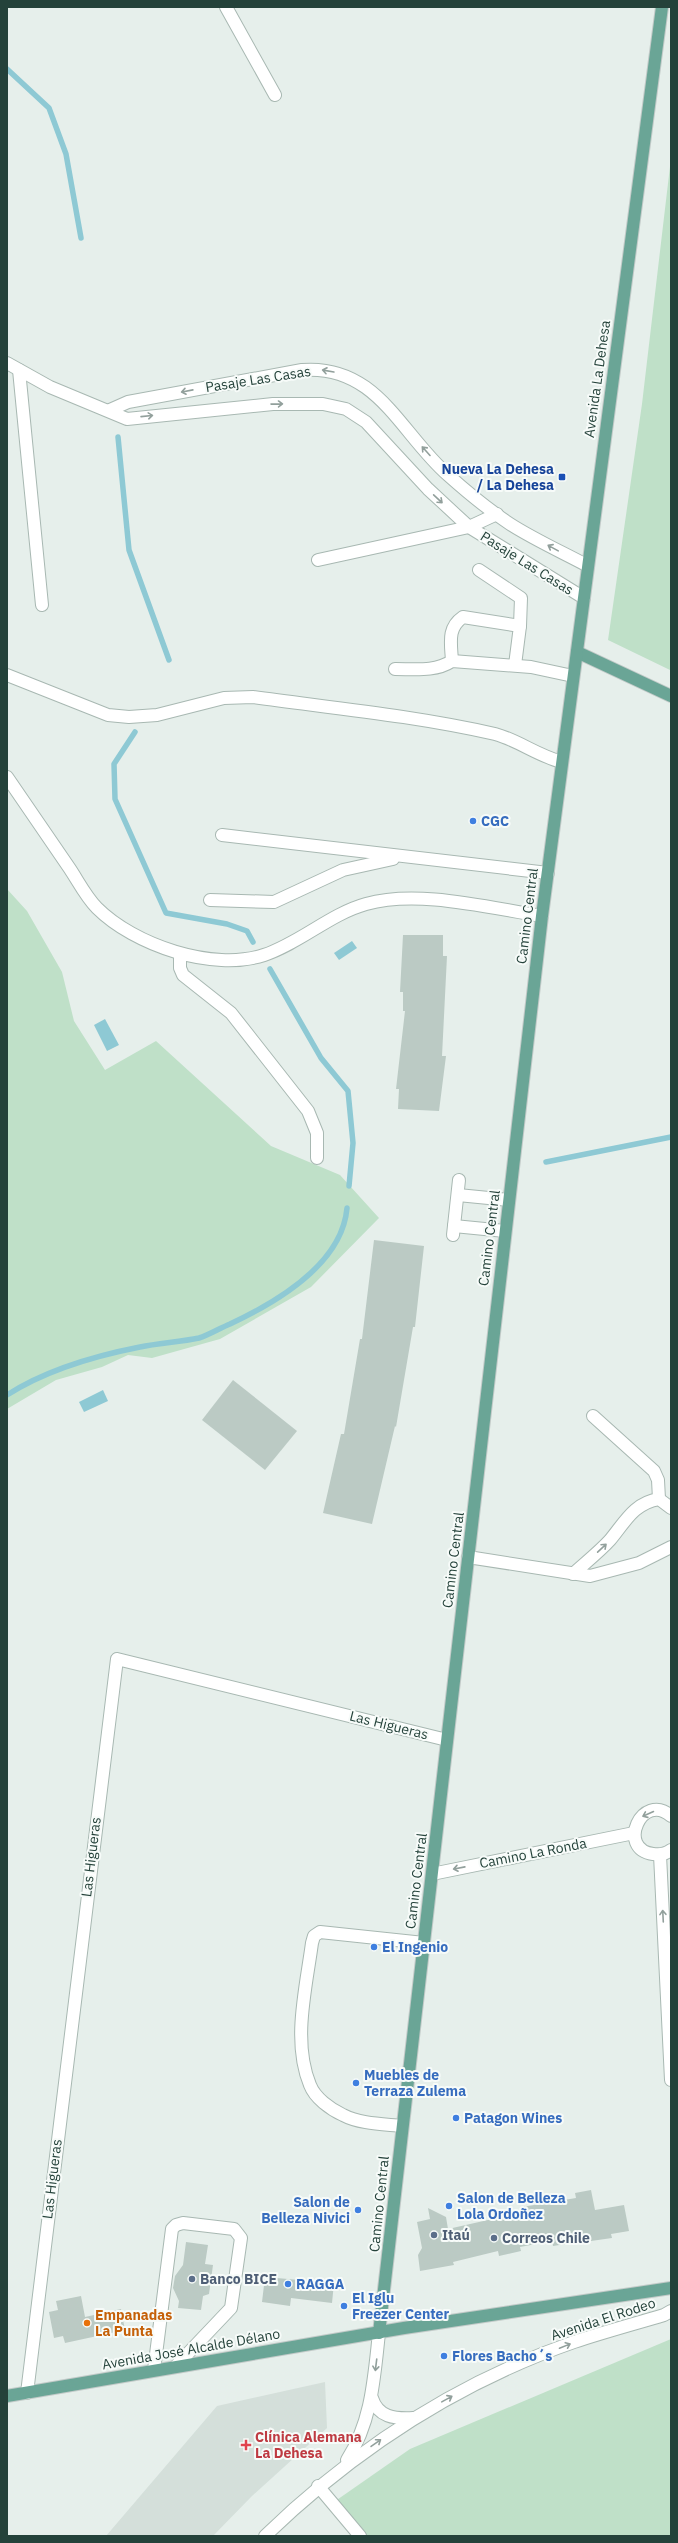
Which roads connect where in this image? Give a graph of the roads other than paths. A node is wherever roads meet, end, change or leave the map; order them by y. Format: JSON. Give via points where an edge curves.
{"nodes":[{"id":1,"x":226,"y":7,"type":"edge"},
{"id":2,"x":662,"y":7,"type":"edge"},
{"id":3,"x":275,"y":95,"type":"dead end"},
{"id":4,"x":7,"y":363,"type":"edge"},
{"id":5,"x":19,"y":370,"type":"junction"},
{"id":6,"x":110,"y":410,"type":"junction"},
{"id":7,"x":497,"y":514,"type":"junction"},
{"id":8,"x":469,"y":527,"type":"junction"},
{"id":9,"x":318,"y":560,"type":"dead end"},
{"id":10,"x":588,"y":566,"type":"junction"},
{"id":11,"x":479,"y":570,"type":"dead end"},
{"id":12,"x":584,"y":598,"type":"junction"},
{"id":13,"x":42,"y":605,"type":"dead end"},
{"id":14,"x":520,"y":626,"type":"junction"},
{"id":15,"x":577,"y":652,"type":"junction"},
{"id":16,"x":452,"y":661,"type":"junction"},
{"id":17,"x":515,"y":666,"type":"junction"},
{"id":18,"x":395,"y":669,"type":"dead end"},
{"id":19,"x":7,"y":675,"type":"edge"},
{"id":20,"x":573,"y":676,"type":"junction"},
{"id":21,"x":671,"y":696,"type":"edge"},
{"id":22,"x":562,"y":762,"type":"junction"},
{"id":23,"x":7,"y":777,"type":"edge"},
{"id":24,"x":222,"y":835,"type":"dead end"},
{"id":25,"x":402,"y":857,"type":"junction"},
{"id":26,"x":548,"y":873,"type":"junction"},
{"id":27,"x":210,"y":900,"type":"dead end"},
{"id":28,"x":542,"y":916,"type":"junction"},
{"id":29,"x":180,"y":954,"type":"junction"},
{"id":30,"x":317,"y":1158,"type":"dead end"},
{"id":31,"x":459,"y":1180,"type":"dead end"},
{"id":32,"x":458,"y":1195,"type":"junction"},
{"id":33,"x":509,"y":1200,"type":"junction"},
{"id":34,"x":505,"y":1231,"type":"junction"},
{"id":35,"x":593,"y":1416,"type":"dead end"},
{"id":36,"x":659,"y":1500,"type":"junction"},
{"id":37,"x":671,"y":1508,"type":"edge"},
{"id":38,"x":671,"y":1547,"type":"edge"},
{"id":39,"x":468,"y":1557,"type":"junction"},
{"id":40,"x":573,"y":1574,"type":"junction"},
{"id":41,"x":447,"y":1740,"type":"junction"},
{"id":42,"x":671,"y":1816,"type":"edge"},
{"id":43,"x":634,"y":1833,"type":"junction"},
{"id":44,"x":666,"y":1852,"type":"edge"},
{"id":45,"x":432,"y":1874,"type":"junction"},
{"id":46,"x":424,"y":1943,"type":"junction"},
{"id":47,"x":671,"y":2080,"type":"edge"},
{"id":48,"x":402,"y":2126,"type":"junction"},
{"id":49,"x":671,"y":2288,"type":"edge"},
{"id":50,"x":671,"y":2311,"type":"edge"},
{"id":51,"x":380,"y":2333,"type":"junction"},
{"id":52,"x":176,"y":2366,"type":"junction"},
{"id":53,"x":154,"y":2370,"type":"junction"},
{"id":54,"x":27,"y":2392,"type":"junction"},
{"id":55,"x":7,"y":2396,"type":"edge"},
{"id":56,"x":372,"y":2398,"type":"junction"},
{"id":57,"x":413,"y":2418,"type":"junction"},
{"id":58,"x":344,"y":2465,"type":"junction"},
{"id":59,"x":318,"y":2486,"type":"junction"},
{"id":60,"x":265,"y":2536,"type":"edge"},
{"id":61,"x":360,"y":2536,"type":"edge"}],
"edges":[{"from":1,"to":3,"type":"street"},
{"from":2,"to":10,"type":"main road","name":"Avenida La Dehesa"},
{"from":4,"to":5,"type":"street","name":"Pasaje Las Casas"},
{"from":5,"to":6,"type":"street","name":"Pasaje Las Casas","via":[[72,398]]},
{"from":5,"to":13,"type":"street"},
{"from":7,"to":6,"type":"street","name":"Pasaje Las Casas","one_way":true,"via":[[447,475],[370,389],[343,374],[322,369],[302,370],[128,402]]},
{"from":6,"to":8,"type":"street","name":"Pasaje Las Casas","one_way":true,"via":[[127,419],[273,404],[323,404],[346,408],[366,422],[428,489]]},
{"from":7,"to":8,"type":"street","name":"Pasaje Las Casas"},
{"from":10,"to":7,"type":"street","name":"Pasaje Las Casas","one_way":true,"via":[[510,524]]},
{"from":8,"to":9,"type":"street","name":"Pasaje Las Casas"},
{"from":8,"to":12,"type":"street","name":"Pasaje Las Casas"},
{"from":10,"to":12,"type":"main road","name":"Avenida La Dehesa"},
{"from":11,"to":14,"type":"street","via":[[521,598]]},
{"from":12,"to":15,"type":"main road","name":"Avenida La Dehesa"},
{"from":14,"to":16,"type":"street","via":[[463,617],[454,623],[450,636]]},
{"from":14,"to":17,"type":"street"},
{"from":15,"to":20,"type":"main road","name":"Camino Central"},
{"from":15,"to":21,"type":"main road"},
{"from":16,"to":17,"type":"street"},
{"from":16,"to":18,"type":"street","via":[[442,667],[430,669]]},
{"from":17,"to":20,"type":"street"},
{"from":19,"to":22,"type":"street","via":[[108,715],[157,715],[201,702],[253,697],[448,725],[497,735],[544,757]]},
{"from":20,"to":22,"type":"main road","name":"Camino Central"},
{"from":22,"to":26,"type":"main road","name":"Camino Central"},
{"from":23,"to":29,"type":"street","via":[[96,908],[145,941]]},
{"from":24,"to":25,"type":"street"},
{"from":25,"to":26,"type":"street"},
{"from":25,"to":27,"type":"street","via":[[343,870],[274,902]]},
{"from":26,"to":28,"type":"main road","name":"Camino Central"},
{"from":28,"to":29,"type":"street","via":[[473,905],[394,899],[365,904],[287,946],[263,955],[242,960],[218,960]]},
{"from":28,"to":33,"type":"main road","name":"Camino Central"},
{"from":29,"to":30,"type":"street","via":[[183,976],[231,1013],[308,1111],[317,1132]]},
{"from":31,"to":32,"type":"street"},
{"from":32,"to":33,"type":"street"},
{"from":32,"to":34,"type":"street","via":[[453,1230]]},
{"from":33,"to":34,"type":"main road","name":"Camino Central"},
{"from":34,"to":39,"type":"main road","name":"Camino Central"},
{"from":35,"to":36,"type":"street","via":[[654,1471],[658,1480]]},
{"from":36,"to":37,"type":"street"},
{"from":40,"to":36,"type":"street","one_way":true,"via":[[609,1540],[632,1512],[647,1501]]},
{"from":38,"to":40,"type":"street","via":[[639,1563],[590,1576]]},
{"from":39,"to":40,"type":"street"},
{"from":39,"to":41,"type":"main road","name":"Camino Central"},
{"from":41,"to":45,"type":"main road","name":"Camino Central"},
{"from":41,"to":54,"type":"street","name":"Las Higueras","via":[[117,1659]]},
{"from":42,"to":43,"type":"street","one_way":true,"via":[[658,1810],[649,1812],[641,1817]]},
{"from":43,"to":44,"type":"street","via":[[638,1846],[648,1853]]},
{"from":43,"to":45,"type":"street","name":"Camino La Ronda","one_way":true},
{"from":47,"to":44,"type":"street","one_way":true},
{"from":45,"to":46,"type":"main road","name":"Camino Central"},
{"from":46,"to":48,"type":"main road","name":"Camino Central"},
{"from":46,"to":48,"type":"street","via":[[320,1932],[314,1936],[312,1944],[303,2010],[302,2058],[310,2086],[321,2100],[343,2116],[370,2123]]},
{"from":48,"to":51,"type":"main road","name":"Camino Central"},
{"from":49,"to":51,"type":"main road","name":"Avenida El Rodeo"},
{"from":57,"to":50,"type":"street","name":"Avenida El Rodeo","one_way":true,"via":[[527,2361],[574,2342]]},
{"from":51,"to":52,"type":"main road","name":"Avenida José Alcalde Délano"},
{"from":51,"to":56,"type":"street","name":"Camino Central","one_way":true},
{"from":52,"to":53,"type":"main road","name":"Avenida José Alcalde Délano"},
{"from":52,"to":53,"type":"street","via":[[231,2308],[241,2238],[234,2230],[183,2224],[176,2225],[172,2230]]},
{"from":53,"to":54,"type":"main road","name":"Avenida José Alcalde Délano"},
{"from":54,"to":55,"type":"main road","name":"Avenida José Alcalde Délano"},
{"from":56,"to":57,"type":"street","via":[[378,2411],[385,2415]]},
{"from":56,"to":58,"type":"street","name":"Camino Central","via":[[363,2431]]},
{"from":58,"to":57,"type":"street","name":"Avenida El Rodeo","one_way":true},
{"from":58,"to":59,"type":"street","name":"Avenida El Rodeo"},
{"from":59,"to":60,"type":"street","name":"Avenida El Rodeo"},
{"from":59,"to":61,"type":"street"}]}
